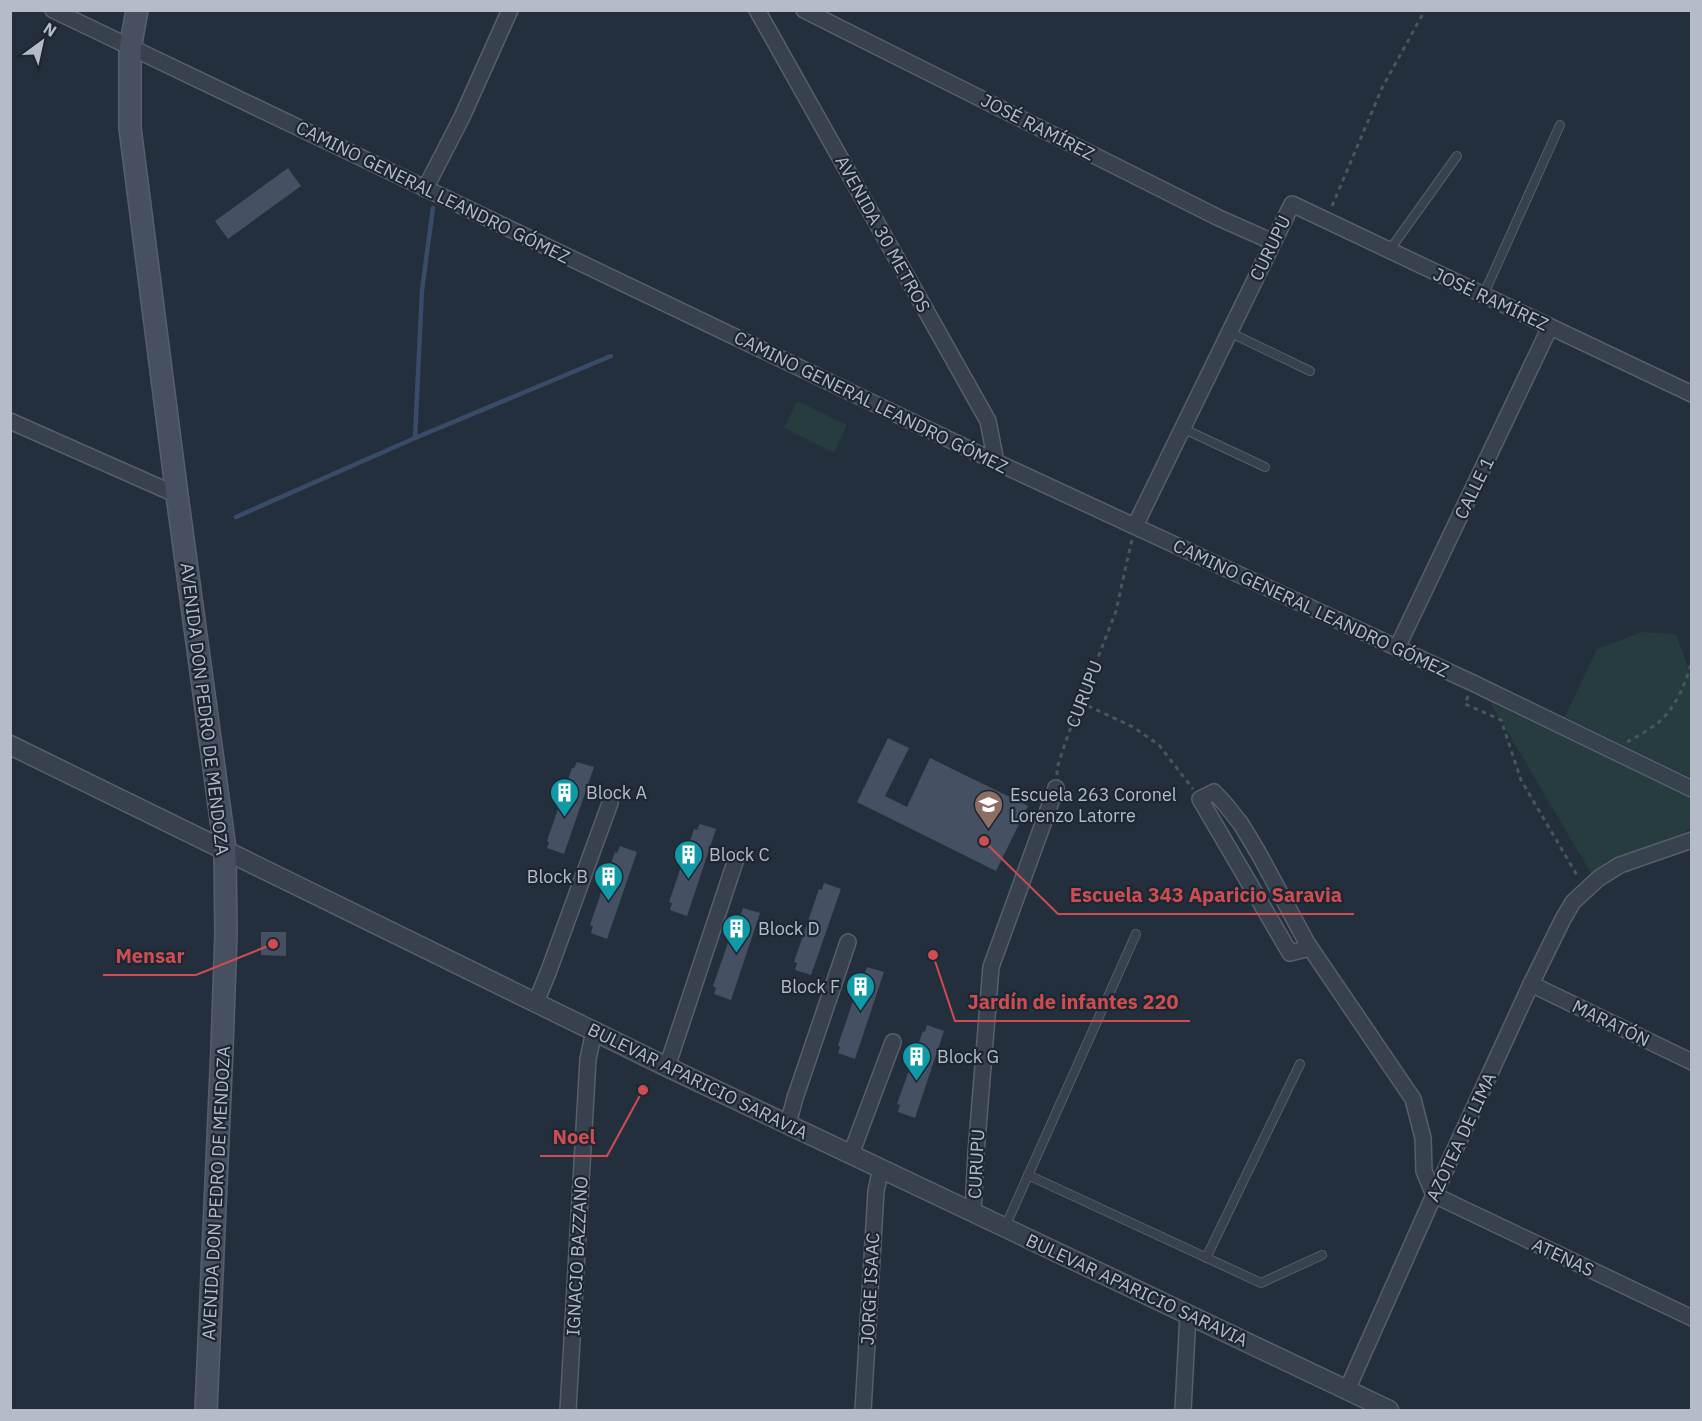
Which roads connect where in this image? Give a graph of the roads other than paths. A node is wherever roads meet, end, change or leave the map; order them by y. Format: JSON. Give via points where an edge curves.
{"nodes":[{"id":1,"x":53,"y":10,"type":"edge"},
{"id":2,"x":137,"y":10,"type":"edge"},
{"id":3,"x":510,"y":10,"type":"edge"},
{"id":4,"x":757,"y":10,"type":"edge"},
{"id":5,"x":804,"y":10,"type":"edge"},
{"id":6,"x":130,"y":48,"type":"junction"},
{"id":7,"x":1560,"y":125,"type":"dead end"},
{"id":8,"x":1456,"y":156,"type":"dead end"},
{"id":9,"x":425,"y":189,"type":"junction"},
{"id":10,"x":1292,"y":204,"type":"joint"},
{"id":11,"x":1273,"y":242,"type":"junction"},
{"id":12,"x":1389,"y":251,"type":"junction"},
{"id":13,"x":1484,"y":296,"type":"junction"},
{"id":14,"x":1550,"y":327,"type":"junction"},
{"id":15,"x":1229,"y":332,"type":"junction"},
{"id":16,"x":1310,"y":371,"type":"dead end"},
{"id":17,"x":1692,"y":394,"type":"edge"},
{"id":18,"x":10,"y":421,"type":"edge"},
{"id":19,"x":1182,"y":428,"type":"junction"},
{"id":20,"x":996,"y":462,"type":"junction"},
{"id":21,"x":1265,"y":467,"type":"dead end"},
{"id":22,"x":177,"y":495,"type":"junction"},
{"id":23,"x":1135,"y":526,"type":"junction"},
{"id":24,"x":1397,"y":648,"type":"junction"},
{"id":25,"x":10,"y":745,"type":"edge"},
{"id":26,"x":1056,"y":788,"type":"road end"},
{"id":27,"x":1692,"y":789,"type":"edge"},
{"id":28,"x":610,"y":803,"type":"dead end"},
{"id":29,"x":1692,"y":840,"type":"edge"},
{"id":30,"x":225,"y":849,"type":"junction"},
{"id":31,"x":736,"y":859,"type":"dead end"},
{"id":32,"x":1136,"y":934,"type":"dead end"},
{"id":33,"x":848,"y":942,"type":"dead end"},
{"id":34,"x":1310,"y":948,"type":"junction"},
{"id":35,"x":1531,"y":984,"type":"junction"},
{"id":36,"x":536,"y":1002,"type":"junction"},
{"id":37,"x":594,"y":1030,"type":"junction"},
{"id":38,"x":893,"y":1042,"type":"dead end"},
{"id":39,"x":1692,"y":1062,"type":"edge"},
{"id":40,"x":1300,"y":1064,"type":"dead end"},
{"id":41,"x":667,"y":1067,"type":"junction"},
{"id":42,"x":788,"y":1124,"type":"junction"},
{"id":43,"x":851,"y":1154,"type":"junction"},
{"id":44,"x":881,"y":1168,"type":"junction"},
{"id":45,"x":1028,"y":1175,"type":"junction"},
{"id":46,"x":1434,"y":1195,"type":"junction"},
{"id":47,"x":973,"y":1212,"type":"junction"},
{"id":48,"x":1005,"y":1227,"type":"junction"},
{"id":49,"x":1322,"y":1255,"type":"dead end"},
{"id":50,"x":1206,"y":1258,"type":"junction"},
{"id":51,"x":1188,"y":1314,"type":"junction"},
{"id":52,"x":1692,"y":1318,"type":"edge"},
{"id":53,"x":1347,"y":1390,"type":"junction"},
{"id":54,"x":206,"y":1410,"type":"edge"},
{"id":55,"x":568,"y":1410,"type":"edge"},
{"id":56,"x":863,"y":1410,"type":"edge"},
{"id":57,"x":1183,"y":1410,"type":"edge"},
{"id":58,"x":1389,"y":1410,"type":"edge"}],
"edges":[{"from":1,"to":6,"type":"street","name":"CAMINO GENERAL LEANDRO GÓMEZ"},
{"from":2,"to":6,"type":"main road","name":"AVENIDA DON PEDRO DE MENDOZA"},
{"from":3,"to":9,"type":"street"},
{"from":4,"to":20,"type":"street","name":"AVENIDA 30 METROS","via":[[988,421]]},
{"from":5,"to":11,"type":"street","name":"JOSÉ RAMÍREZ"},
{"from":6,"to":9,"type":"street","name":"CAMINO GENERAL LEANDRO GÓMEZ"},
{"from":6,"to":22,"type":"main road","name":"AVENIDA DON PEDRO DE MENDOZA","via":[[130,128]]},
{"from":7,"to":13,"type":"lane"},
{"from":8,"to":12,"type":"lane"},
{"from":9,"to":20,"type":"street","name":"CAMINO GENERAL LEANDRO GÓMEZ"},
{"from":10,"to":11,"type":"street","name":"CURUPU"},
{"from":10,"to":12,"type":"street","name":"JOSÉ RAMÍREZ"},
{"from":11,"to":15,"type":"street","name":"CURUPU"},
{"from":12,"to":13,"type":"street","name":"JOSÉ RAMÍREZ"},
{"from":13,"to":14,"type":"street","name":"JOSÉ RAMÍREZ"},
{"from":14,"to":17,"type":"street","name":"JOSÉ RAMÍREZ"},
{"from":14,"to":24,"type":"street","name":"CALLE 1"},
{"from":15,"to":16,"type":"lane"},
{"from":15,"to":19,"type":"street","name":"CURUPU"},
{"from":18,"to":22,"type":"street"},
{"from":19,"to":21,"type":"lane"},
{"from":19,"to":23,"type":"street","name":"CURUPU"},
{"from":20,"to":23,"type":"street","name":"CAMINO GENERAL LEANDRO GÓMEZ"},
{"from":22,"to":30,"type":"main road","name":"AVENIDA DON PEDRO DE MENDOZA"},
{"from":23,"to":24,"type":"street","name":"CAMINO GENERAL LEANDRO GÓMEZ"},
{"from":24,"to":27,"type":"street","name":"CAMINO GENERAL LEANDRO GÓMEZ"},
{"from":25,"to":30,"type":"street","name":"BULEVAR APARICIO SARAVIA"},
{"from":26,"to":47,"type":"street","name":"CURUPU","via":[[991,967]]},
{"from":28,"to":36,"type":"street"},
{"from":29,"to":35,"type":"street","name":"AZOTEA DE LIMA","via":[[1620,866],[1585,889],[1563,919]]},
{"from":30,"to":36,"type":"street","name":"BULEVAR APARICIO SARAVIA"},
{"from":30,"to":54,"type":"main road","name":"AVENIDA DON PEDRO DE MENDOZA","via":[[223,1037]]},
{"from":31,"to":41,"type":"street"},
{"from":32,"to":45,"type":"lane"},
{"from":33,"to":42,"type":"street"},
{"from":34,"to":34,"type":"street","via":[[1241,824],[1214,792],[1200,799],[1290,953]]},
{"from":34,"to":46,"type":"street","via":[[1413,1099],[1423,1138],[1424,1171]]},
{"from":35,"to":39,"type":"street","name":"MARATÓN"},
{"from":35,"to":46,"type":"street","name":"AZOTEA DE LIMA"},
{"from":36,"to":37,"type":"street","name":"BULEVAR APARICIO SARAVIA"},
{"from":37,"to":41,"type":"street","name":"BULEVAR APARICIO SARAVIA"},
{"from":37,"to":55,"type":"street","name":"IGNACIO BAZZANO","via":[[588,1059]]},
{"from":38,"to":43,"type":"street"},
{"from":40,"to":50,"type":"lane"},
{"from":41,"to":42,"type":"street","name":"BULEVAR APARICIO SARAVIA"},
{"from":42,"to":43,"type":"street","name":"BULEVAR APARICIO SARAVIA"},
{"from":43,"to":44,"type":"street","name":"BULEVAR APARICIO SARAVIA"},
{"from":44,"to":47,"type":"street","name":"BULEVAR APARICIO SARAVIA"},
{"from":44,"to":56,"type":"street","name":"JORGE ISAAC","via":[[876,1191]]},
{"from":45,"to":48,"type":"lane"},
{"from":45,"to":50,"type":"lane"},
{"from":46,"to":52,"type":"street","name":"ATENAS"},
{"from":46,"to":53,"type":"street","name":"AZOTEA DE LIMA"},
{"from":47,"to":48,"type":"street","name":"BULEVAR APARICIO SARAVIA"},
{"from":48,"to":51,"type":"street","name":"BULEVAR APARICIO SARAVIA"},
{"from":49,"to":50,"type":"lane","via":[[1261,1283]]},
{"from":51,"to":53,"type":"street","name":"BULEVAR APARICIO SARAVIA"},
{"from":51,"to":57,"type":"street"},
{"from":53,"to":58,"type":"street","name":"BULEVAR APARICIO SARAVIA"}]}
